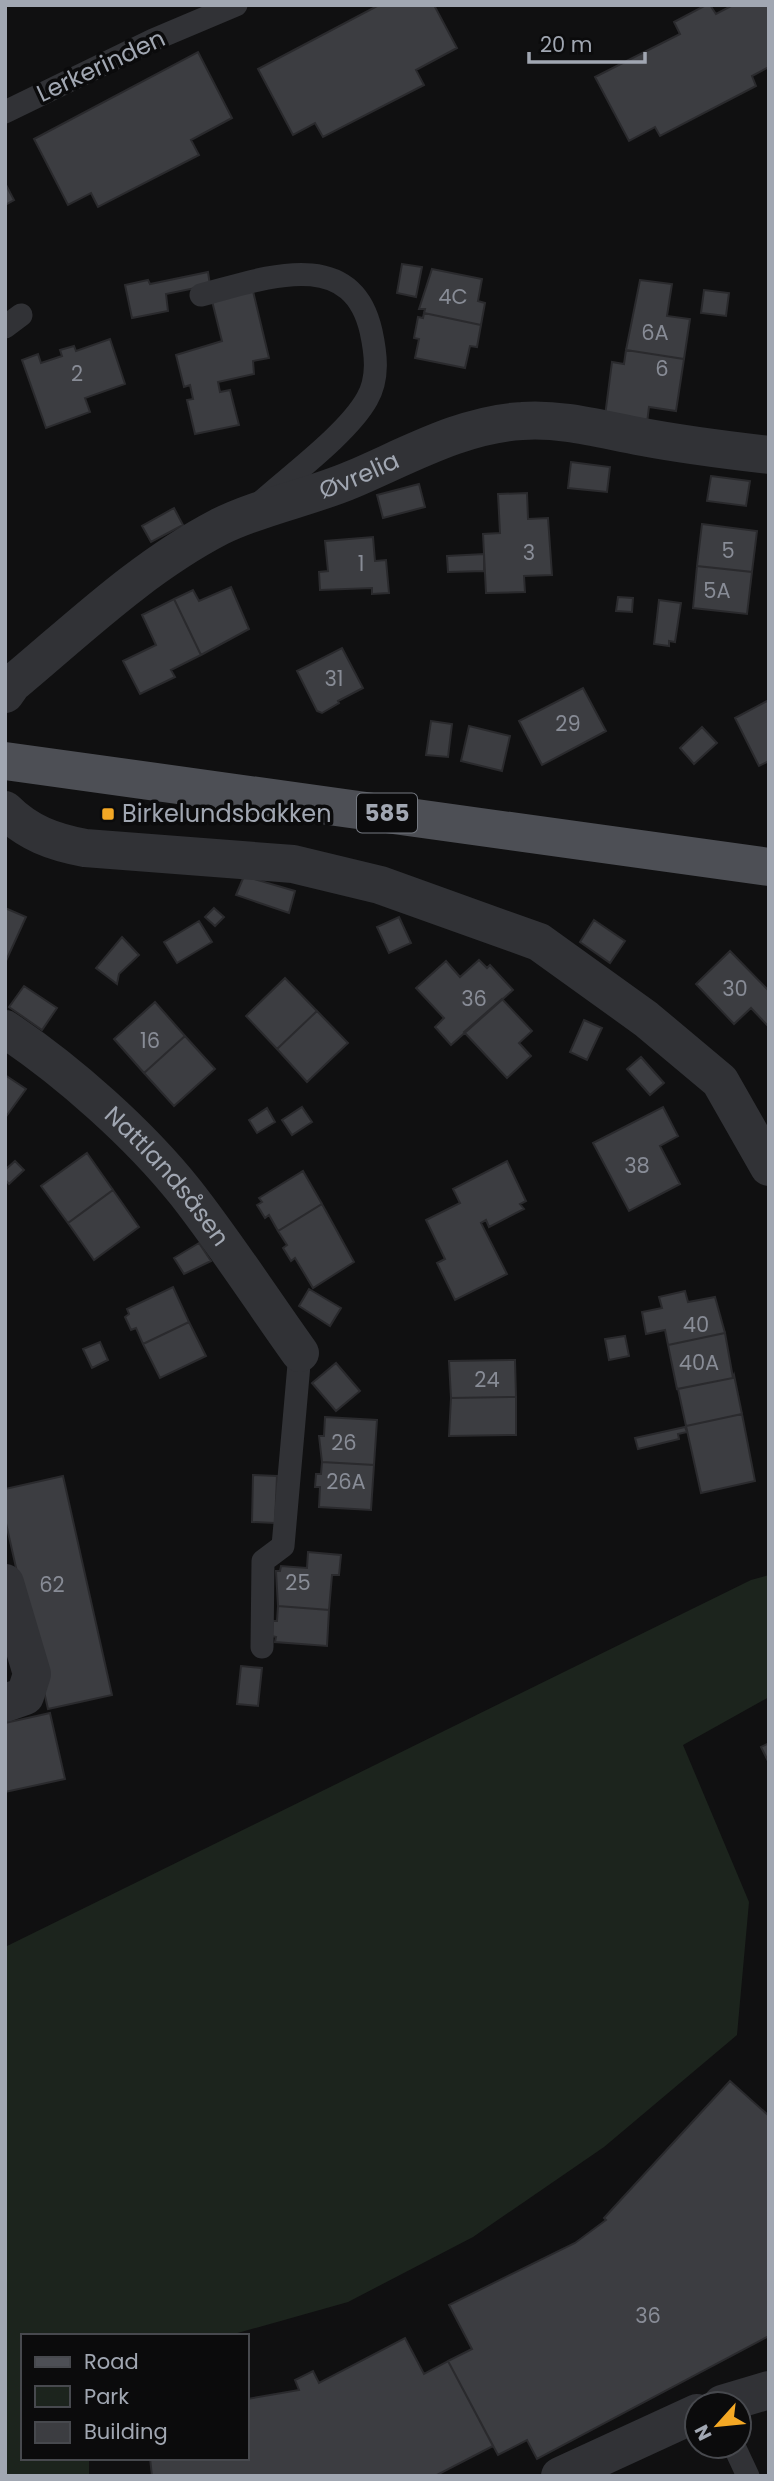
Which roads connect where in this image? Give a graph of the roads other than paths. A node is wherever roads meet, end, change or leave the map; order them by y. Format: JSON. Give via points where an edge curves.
{"nodes":[{"id":1,"x":236,"y":5,"type":"edge"},
{"id":2,"x":5,"y":112,"type":"edge"},
{"id":3,"x":201,"y":295,"type":"dead end"},
{"id":4,"x":769,"y":455,"type":"edge"},
{"id":5,"x":248,"y":514,"type":"junction"},
{"id":6,"x":5,"y":694,"type":"edge"},
{"id":7,"x":5,"y":761,"type":"edge"},
{"id":8,"x":5,"y":810,"type":"edge"},
{"id":9,"x":769,"y":867,"type":"edge"},
{"id":10,"x":5,"y":1029,"type":"edge"},
{"id":11,"x":769,"y":1167,"type":"edge"},
{"id":12,"x":300,"y":1353,"type":"joint"},
{"id":13,"x":5,"y":1583,"type":"edge"},
{"id":14,"x":262,"y":1647,"type":"dead end"},
{"id":15,"x":5,"y":1703,"type":"edge"},
{"id":16,"x":683,"y":2419,"type":"edge"},
{"id":17,"x":741,"y":2460,"type":"edge"},
{"id":18,"x":560,"y":2476,"type":"edge"},
{"id":19,"x":748,"y":2476,"type":"edge"}],
"edges":[{"from":1,"to":2,"type":"lane","name":"Lerkerinden"},
{"from":3,"to":5,"type":"lane","via":[[277,276],[324,275],[343,284],[370,324],[376,352],[368,397],[354,418]]},
{"from":4,"to":5,"type":"street","name":"Øvrelia","via":[[701,448],[557,421],[522,421],[473,430],[293,502]]},
{"from":5,"to":6,"type":"street","name":"Øvrelia","via":[[169,558],[114,598]]},
{"from":7,"to":9,"type":"main road","number":"585"},
{"from":8,"to":11,"type":"street","via":[[24,827],[52,841],[85,848],[293,864],[380,885],[539,942],[646,1019],[720,1081]]},
{"from":10,"to":12,"type":"street","name":"Nattlandsåsen","via":[[50,1059],[185,1192]]},
{"from":12,"to":14,"type":"lane","via":[[283,1546],[263,1561]]},
{"from":13,"to":15,"type":"street","via":[[32,1674],[24,1696]]},
{"from":16,"to":18,"type":"street"},
{"from":17,"to":19,"type":"lane"}]}
